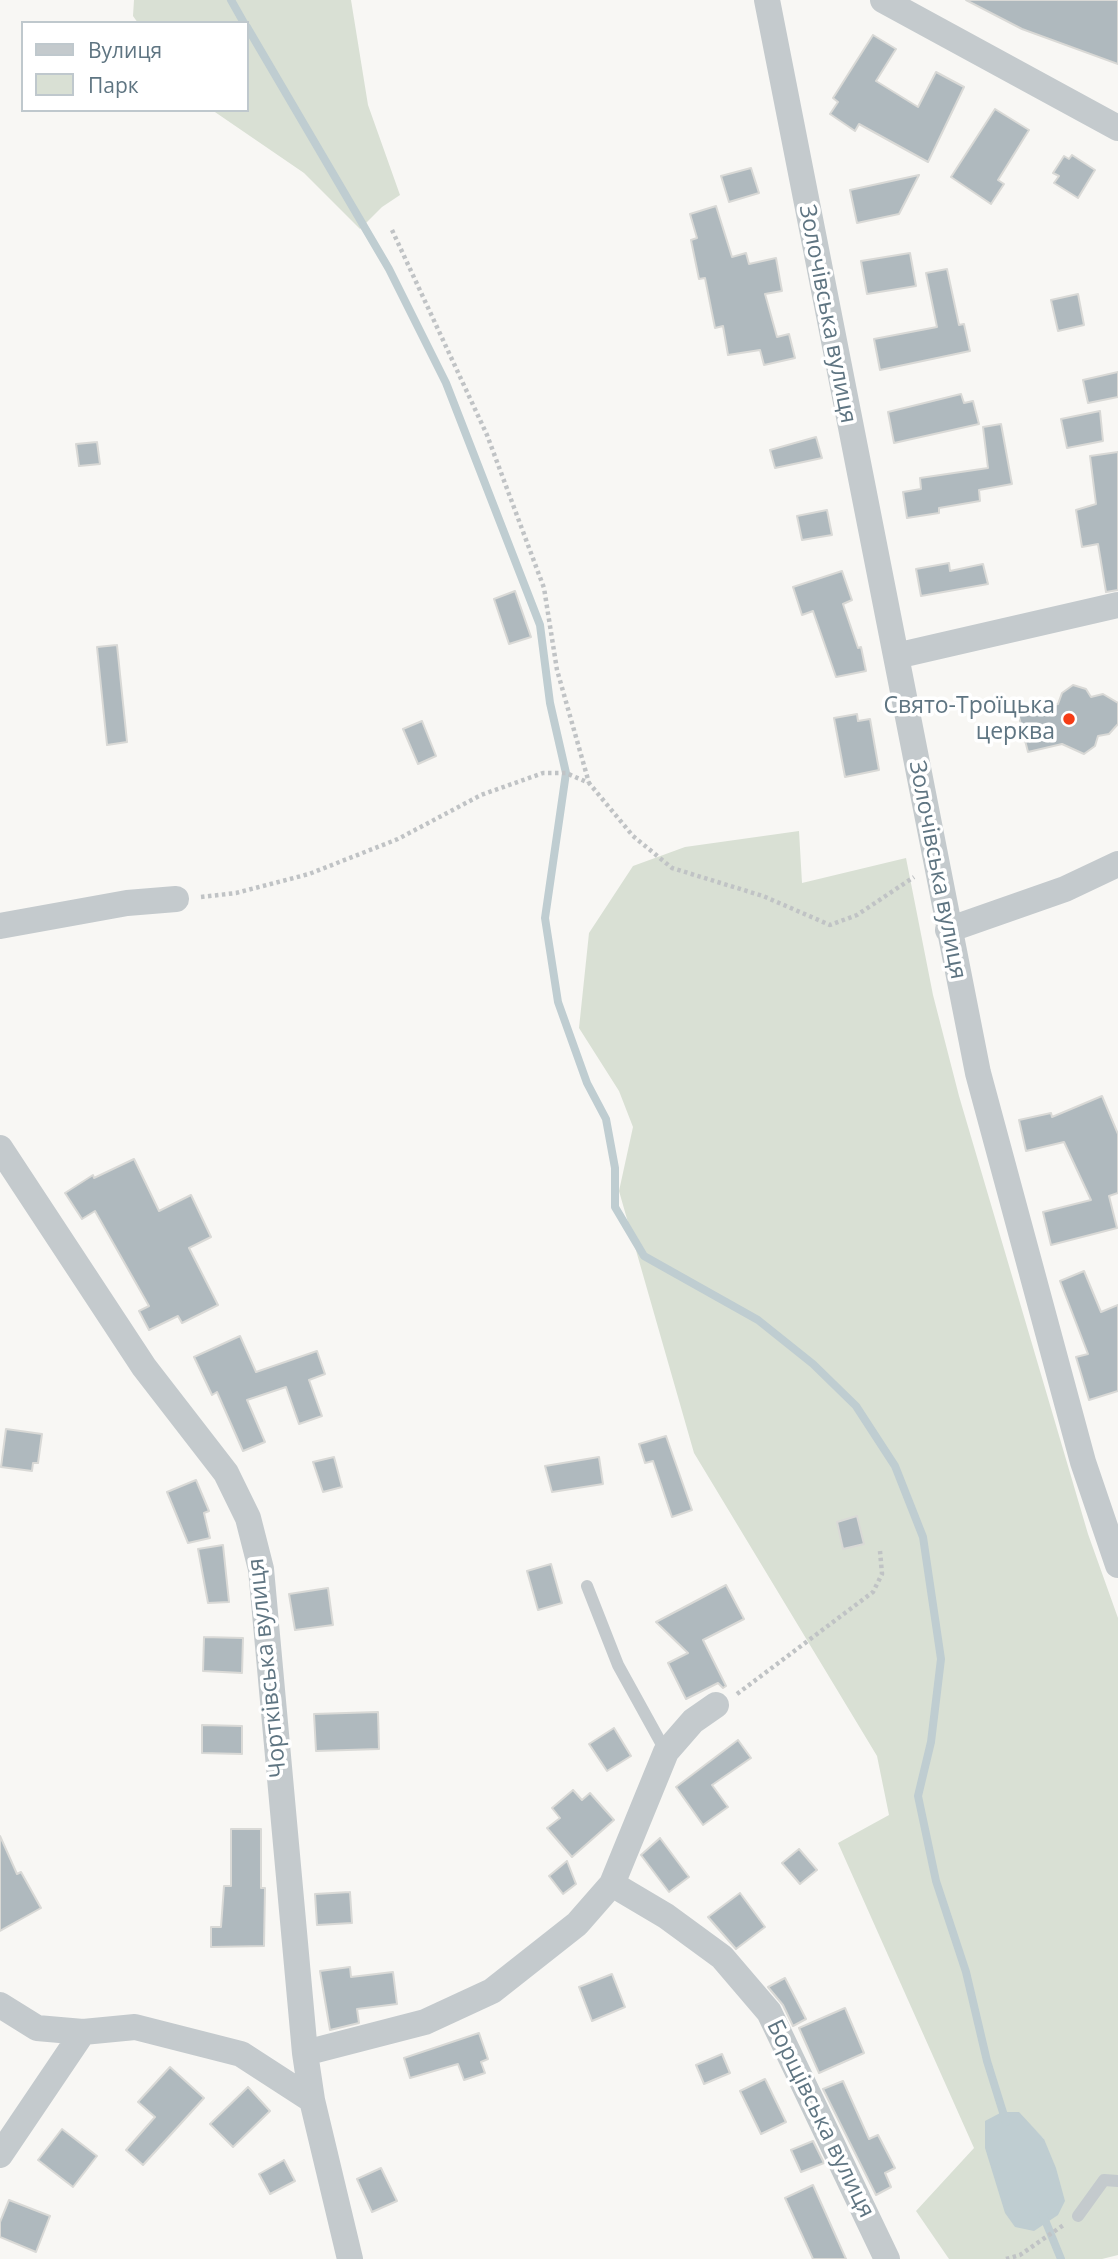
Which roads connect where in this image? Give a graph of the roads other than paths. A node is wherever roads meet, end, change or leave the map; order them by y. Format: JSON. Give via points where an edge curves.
{"nodes":[{"id":1,"x":767,"y":0,"type":"edge"},
{"id":2,"x":883,"y":0,"type":"edge"},
{"id":3,"x":1118,"y":128,"type":"edge"},
{"id":4,"x":1118,"y":605,"type":"edge"},
{"id":5,"x":896,"y":656,"type":"junction"},
{"id":6,"x":1118,"y":864,"type":"edge"},
{"id":7,"x":176,"y":899,"type":"road end"},
{"id":8,"x":0,"y":926,"type":"edge"},
{"id":9,"x":948,"y":930,"type":"junction"},
{"id":10,"x":0,"y":1149,"type":"edge"},
{"id":11,"x":1118,"y":1565,"type":"edge"},
{"id":12,"x":587,"y":1586,"type":"dead end"},
{"id":13,"x":716,"y":1705,"type":"road end"},
{"id":14,"x":666,"y":1752,"type":"junction"},
{"id":15,"x":612,"y":1884,"type":"junction"},
{"id":16,"x":0,"y":2005,"type":"edge"},
{"id":17,"x":83,"y":2032,"type":"junction"},
{"id":18,"x":305,"y":2053,"type":"junction"},
{"id":19,"x":312,"y":2100,"type":"junction"},
{"id":20,"x":0,"y":2155,"type":"edge"},
{"id":21,"x":1118,"y":2181,"type":"edge"},
{"id":22,"x":1078,"y":2216,"type":"road end"},
{"id":23,"x":350,"y":2259,"type":"edge"},
{"id":24,"x":887,"y":2259,"type":"edge"}],
"edges":[{"from":1,"to":5,"type":"street","name":"Золочівська вулиця"},
{"from":2,"to":3,"type":"street"},
{"from":4,"to":5,"type":"street"},
{"from":5,"to":9,"type":"street","name":"Золочівська вулиця"},
{"from":6,"to":9,"type":"street"},
{"from":7,"to":8,"type":"street"},
{"from":9,"to":11,"type":"street","name":"Золочівська вулиця","via":[[978,1073],[1083,1462]]},
{"from":10,"to":18,"type":"street","name":"Чортківська вулиця","via":[[144,1367],[226,1473],[247,1518],[261,1569]]},
{"from":12,"to":14,"type":"lane","via":[[618,1665]]},
{"from":13,"to":14,"type":"street","via":[[693,1721]]},
{"from":14,"to":15,"type":"street"},
{"from":15,"to":18,"type":"street","via":[[577,1924],[492,1991],[425,2022]]},
{"from":15,"to":24,"type":"street","name":"Борщівська вулиця","via":[[722,1956],[769,2012]]},
{"from":16,"to":17,"type":"street","via":[[37,2028]]},
{"from":17,"to":19,"type":"street","via":[[135,2026],[241,2054]]},
{"from":17,"to":20,"type":"street"},
{"from":18,"to":19,"type":"street","name":"Чортківська вулиця"},
{"from":19,"to":23,"type":"street","name":"Чортківська вулиця"},
{"from":21,"to":22,"type":"lane","via":[[1104,2180]]}]}
